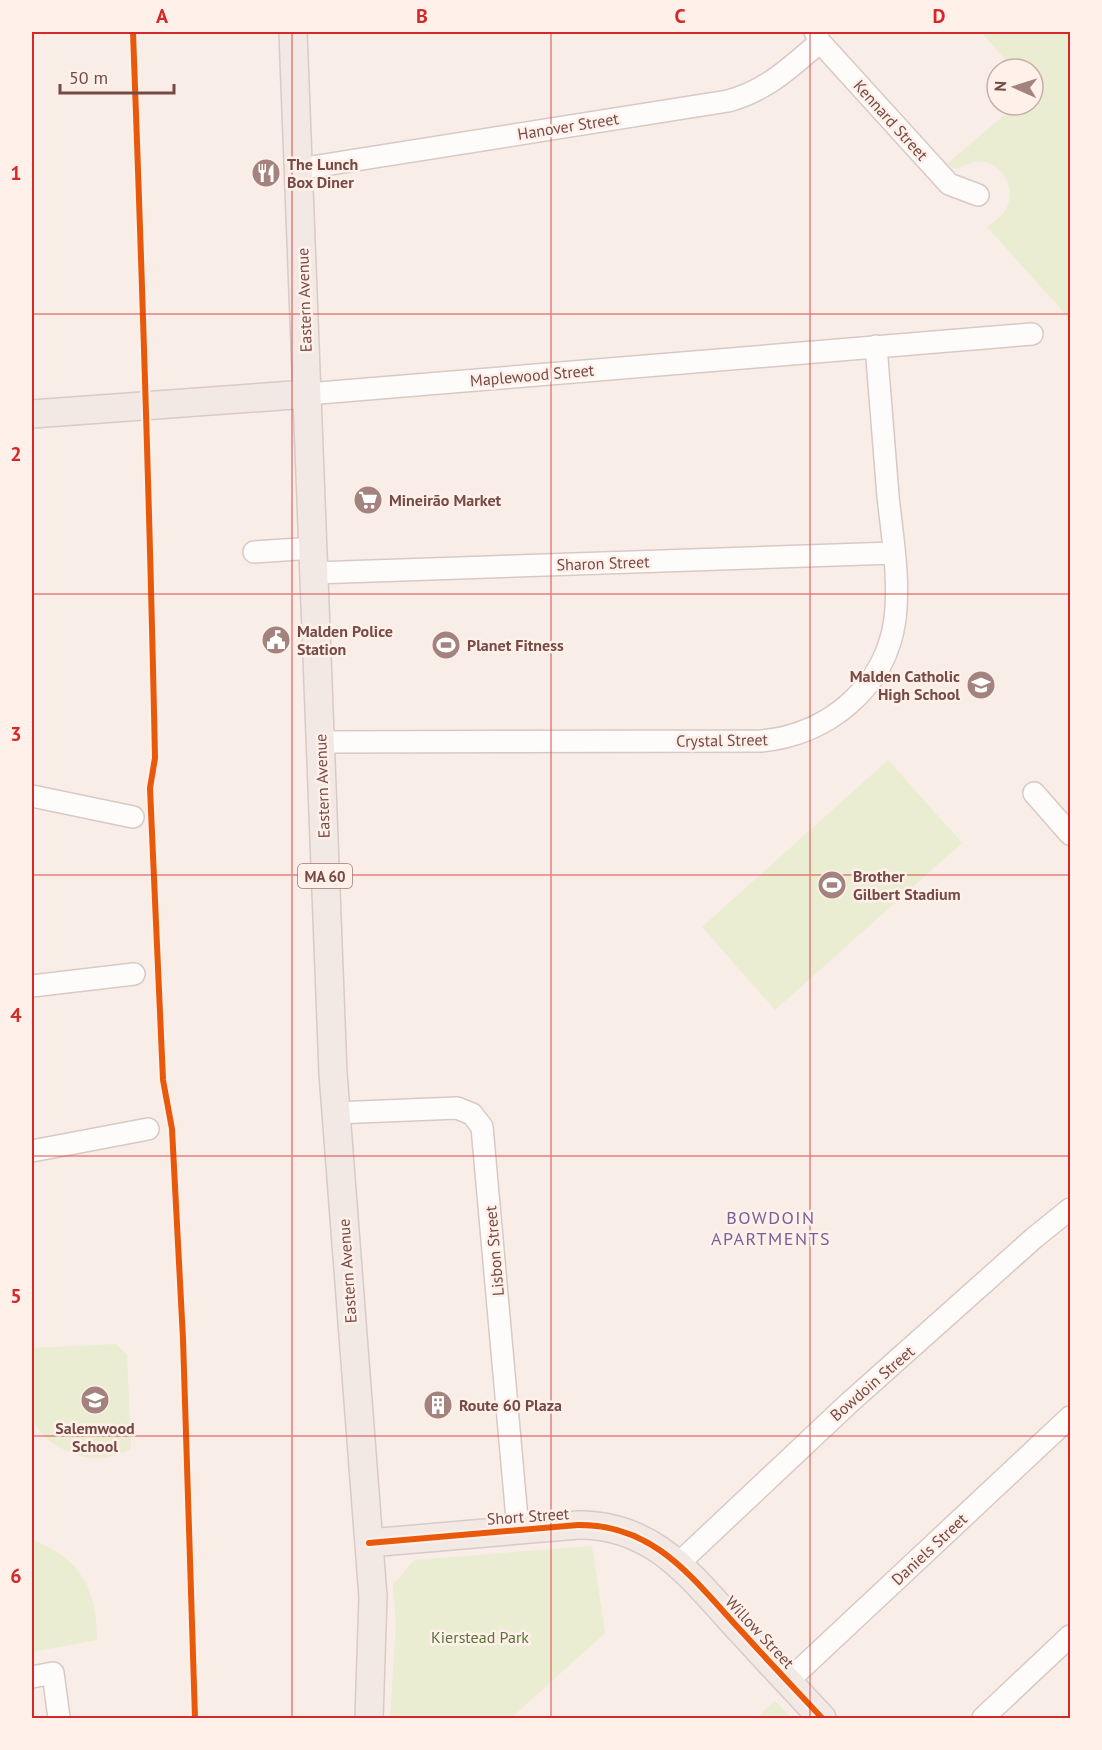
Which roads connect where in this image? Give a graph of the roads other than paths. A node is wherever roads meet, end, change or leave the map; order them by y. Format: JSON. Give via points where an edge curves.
{"nodes":[{"id":1,"x":293,"y":32,"type":"edge"},
{"id":2,"x":817,"y":37,"type":"edge"},
{"id":3,"x":299,"y":169,"type":"junction"},
{"id":4,"x":978,"y":195,"type":"dead end"},
{"id":5,"x":1032,"y":334,"type":"dead end"},
{"id":6,"x":876,"y":346,"type":"junction"},
{"id":7,"x":307,"y":394,"type":"junction"},
{"id":8,"x":32,"y":414,"type":"edge"},
{"id":9,"x":254,"y":552,"type":"dead end"},
{"id":10,"x":893,"y":553,"type":"junction"},
{"id":11,"x":313,"y":561,"type":"junction"},
{"id":12,"x":320,"y":742,"type":"junction"},
{"id":13,"x":1034,"y":794,"type":"dead end"},
{"id":14,"x":32,"y":796,"type":"edge"},
{"id":15,"x":133,"y":817,"type":"dead end"},
{"id":16,"x":1071,"y":834,"type":"edge"},
{"id":17,"x":134,"y":974,"type":"dead end"},
{"id":18,"x":32,"y":986,"type":"edge"},
{"id":19,"x":335,"y":1113,"type":"junction"},
{"id":20,"x":148,"y":1129,"type":"dead end"},
{"id":21,"x":32,"y":1151,"type":"edge"},
{"id":22,"x":1071,"y":1209,"type":"edge"},
{"id":23,"x":1071,"y":1417,"type":"edge"},
{"id":24,"x":518,"y":1530,"type":"junction"},
{"id":25,"x":369,"y":1543,"type":"junction"},
{"id":26,"x":679,"y":1563,"type":"junction"},
{"id":27,"x":1071,"y":1636,"type":"edge"},
{"id":28,"x":32,"y":1677,"type":"edge"},
{"id":29,"x":788,"y":1681,"type":"junction"},
{"id":30,"x":59,"y":1719,"type":"edge"},
{"id":31,"x":369,"y":1719,"type":"edge"},
{"id":32,"x":822,"y":1719,"type":"edge"},
{"id":33,"x":983,"y":1719,"type":"edge"}],
"edges":[{"from":1,"to":3,"type":"main road","name":"Eastern Avenue","number":"MA 60"},
{"from":2,"to":3,"type":"street","name":"Hanover Street","via":[[772,82],[753,94],[728,101]]},
{"from":2,"to":4,"type":"street","name":"Kennard Street","via":[[949,184]]},
{"from":3,"to":7,"type":"main road","name":"Eastern Avenue","number":"MA 60"},
{"from":5,"to":6,"type":"street","name":"Maplewood Street"},
{"from":6,"to":7,"type":"street","name":"Maplewood Street"},
{"from":6,"to":10,"type":"street","name":"Crystal Street"},
{"from":7,"to":8,"type":"main road","name":"Maplewood Street"},
{"from":7,"to":11,"type":"main road","name":"Eastern Avenue","number":"MA 60"},
{"from":9,"to":11,"type":"street","name":"Sharon Street"},
{"from":10,"to":11,"type":"street","name":"Sharon Street"},
{"from":10,"to":12,"type":"street","name":"Crystal Street","via":[[895,617],[885,654],[849,705],[832,719],[800,734],[743,741]]},
{"from":11,"to":12,"type":"main road","name":"Eastern Avenue","number":"MA 60"},
{"from":12,"to":19,"type":"main road","name":"Eastern Avenue","number":"MA 60"},
{"from":13,"to":16,"type":"street"},
{"from":14,"to":15,"type":"street"},
{"from":17,"to":18,"type":"street"},
{"from":19,"to":24,"type":"street","name":"Lisbon Street","via":[[457,1108],[472,1114],[482,1126]]},
{"from":19,"to":25,"type":"main road","name":"Eastern Avenue","number":"MA 60"},
{"from":20,"to":21,"type":"street"},
{"from":22,"to":26,"type":"street","name":"Bowdoin Street","via":[[849,1403]]},
{"from":23,"to":29,"type":"street","name":"Daniels Street"},
{"from":24,"to":25,"type":"main road","name":"Short Street"},
{"from":24,"to":26,"type":"main road","name":"Short Street","via":[[586,1525],[613,1528],[645,1540]]},
{"from":25,"to":31,"type":"main road","name":"Eastern Avenue","number":"MA 60","via":[[374,1637]]},
{"from":26,"to":29,"type":"main road","name":"Willow Street"},
{"from":27,"to":33,"type":"street"},
{"from":28,"to":30,"type":"street","via":[[53,1673]]},
{"from":29,"to":32,"type":"main road","name":"Willow Street"}]}
